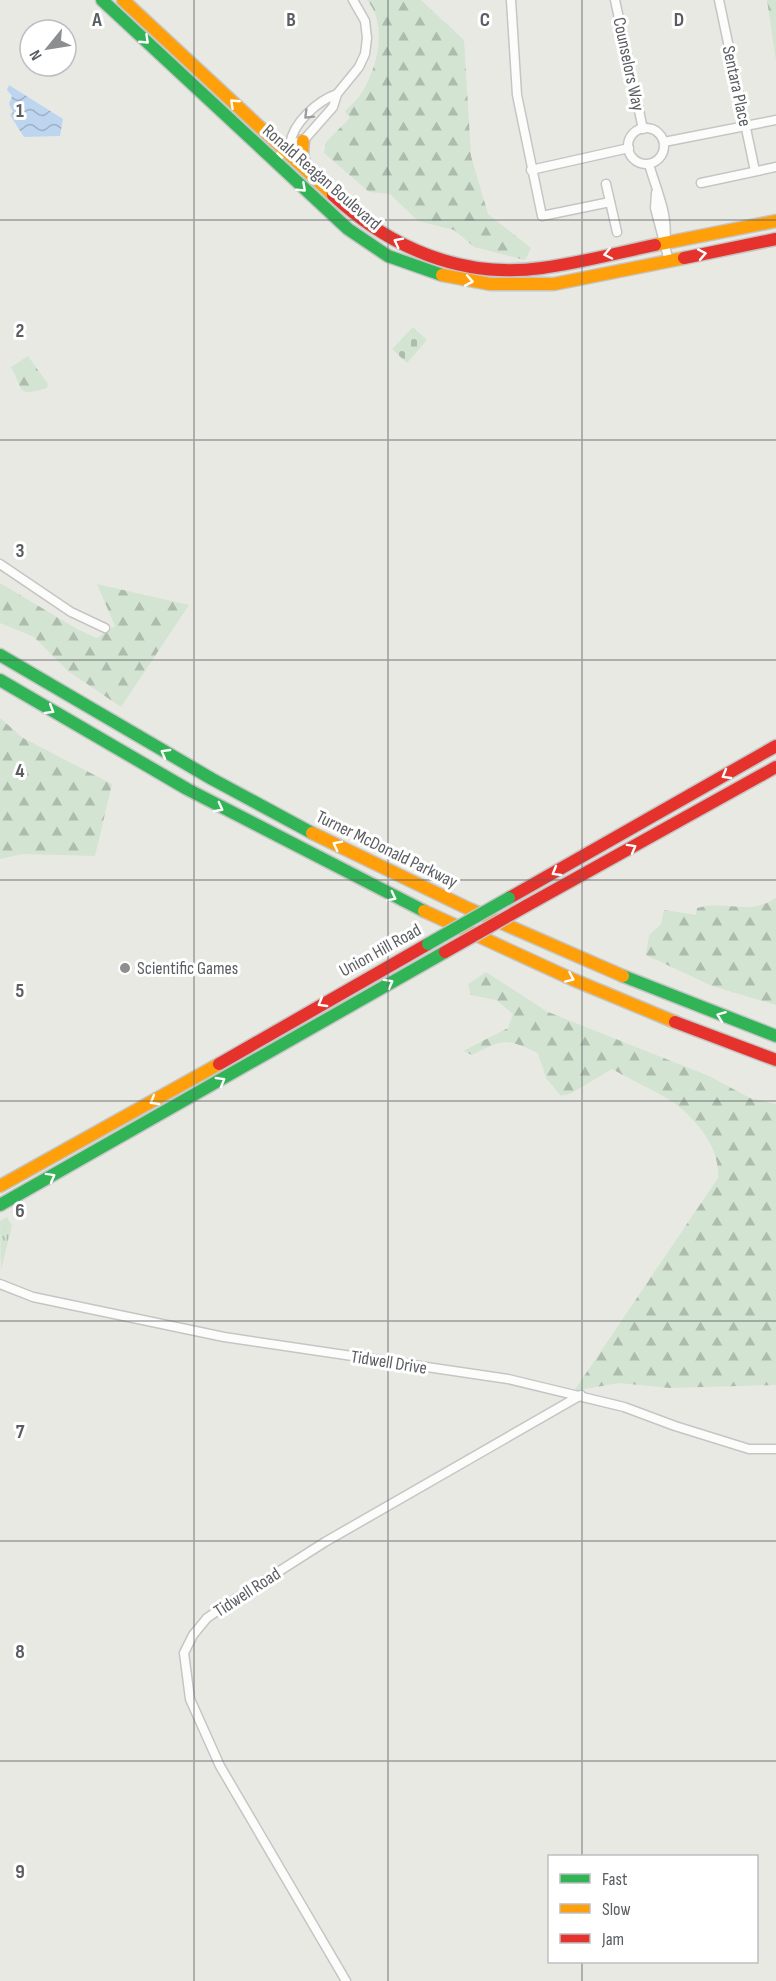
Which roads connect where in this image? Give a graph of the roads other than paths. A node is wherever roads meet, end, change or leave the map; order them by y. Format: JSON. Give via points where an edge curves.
{"nodes":[{"id":1,"x":102,"y":0,"type":"edge"},
{"id":2,"x":123,"y":0,"type":"edge"},
{"id":3,"x":353,"y":0,"type":"edge"},
{"id":4,"x":511,"y":0,"type":"edge"},
{"id":5,"x":615,"y":0,"type":"edge"},
{"id":6,"x":719,"y":0,"type":"edge"},
{"id":7,"x":337,"y":94,"type":"junction"},
{"id":8,"x":776,"y":120,"type":"edge"},
{"id":9,"x":746,"y":126,"type":"junction"},
{"id":10,"x":643,"y":129,"type":"junction"},
{"id":11,"x":303,"y":141,"type":"junction"},
{"id":12,"x":664,"y":142,"type":"junction"},
{"id":13,"x":287,"y":147,"type":"junction"},
{"id":14,"x":629,"y":148,"type":"junction"},
{"id":15,"x":274,"y":162,"type":"junction"},
{"id":16,"x":649,"y":164,"type":"junction"},
{"id":17,"x":776,"y":167,"type":"edge"},
{"id":18,"x":531,"y":170,"type":"junction"},
{"id":19,"x":306,"y":171,"type":"junction"},
{"id":20,"x":755,"y":171,"type":"junction"},
{"id":21,"x":701,"y":183,"type":"dead end"},
{"id":22,"x":606,"y":184,"type":"dead end"},
{"id":23,"x":610,"y":202,"type":"junction"},
{"id":24,"x":776,"y":221,"type":"edge"},
{"id":25,"x":616,"y":232,"type":"dead end"},
{"id":26,"x":776,"y":239,"type":"edge"},
{"id":27,"x":665,"y":243,"type":"junction"},
{"id":28,"x":669,"y":261,"type":"junction"},
{"id":29,"x":0,"y":564,"type":"edge"},
{"id":30,"x":105,"y":628,"type":"dead end"},
{"id":31,"x":0,"y":655,"type":"edge"},
{"id":32,"x":0,"y":680,"type":"edge"},
{"id":33,"x":776,"y":746,"type":"edge"},
{"id":34,"x":776,"y":767,"type":"edge"},
{"id":35,"x":776,"y":1036,"type":"edge"},
{"id":36,"x":776,"y":1060,"type":"edge"},
{"id":37,"x":0,"y":1185,"type":"edge"},
{"id":38,"x":0,"y":1205,"type":"edge"},
{"id":39,"x":0,"y":1284,"type":"edge"},
{"id":40,"x":581,"y":1395,"type":"junction"},
{"id":41,"x":776,"y":1449,"type":"edge"},
{"id":42,"x":346,"y":1981,"type":"edge"}],
"edges":[{"from":1,"to":15,"type":"main road","name":"Ronald Reagan Boulevard","one_way":true},
{"from":13,"to":2,"type":"main road","name":"Ronald Reagan Boulevard","one_way":true},
{"from":3,"to":7,"type":"street","via":[[365,21],[365,54]]},
{"from":4,"to":18,"type":"street","via":[[517,94]]},
{"from":5,"to":10,"type":"street","name":"Counselors Way"},
{"from":6,"to":9,"type":"street","name":"Sentara Place"},
{"from":7,"to":11,"type":"street","via":[[333,107]]},
{"from":7,"to":13,"type":"street","one_way":true,"via":[[324,98],[291,132]]},
{"from":8,"to":9,"type":"street"},
{"from":9,"to":12,"type":"street"},
{"from":9,"to":20,"type":"street","name":"Sentara Place"},
{"from":10,"to":12,"type":"street","via":[[657,132]]},
{"from":10,"to":14,"type":"street","via":[[632,136]]},
{"from":11,"to":13,"type":"street"},
{"from":11,"to":19,"type":"main road"},
{"from":12,"to":16,"type":"street","via":[[661,157]]},
{"from":13,"to":15,"type":"street"},
{"from":13,"to":19,"type":"main road","name":"Ronald Reagan Boulevard"},
{"from":14,"to":16,"type":"street","via":[[636,161]]},
{"from":14,"to":18,"type":"street"},
{"from":15,"to":28,"type":"main road","name":"Ronald Reagan Boulevard","one_way":true,"via":[[348,229],[388,256],[441,275],[490,284],[554,284]]},
{"from":16,"to":27,"type":"street"},
{"from":17,"to":20,"type":"street"},
{"from":18,"to":23,"type":"street","via":[[542,216]]},
{"from":27,"to":19,"type":"main road","name":"Ronald Reagan Boulevard","one_way":true,"via":[[541,268],[496,270],[451,263],[399,244],[360,220]]},
{"from":20,"to":21,"type":"street"},
{"from":22,"to":23,"type":"street"},
{"from":23,"to":25,"type":"street"},
{"from":24,"to":27,"type":"main road","name":"Ronald Reagan Boulevard"},
{"from":28,"to":26,"type":"main road","name":"Ronald Reagan Boulevard","one_way":true},
{"from":27,"to":28,"type":"street"},
{"from":29,"to":30,"type":"street","via":[[71,612]]},
{"from":35,"to":31,"type":"main road","name":"Turner McDonald Parkway","one_way":true,"via":[[612,972],[391,873],[184,764]]},
{"from":32,"to":36,"type":"main road","one_way":true,"via":[[203,799],[410,906],[621,1000]]},
{"from":33,"to":37,"type":"main road","name":"Union Hill Road","one_way":true,"bridge":true},
{"from":38,"to":34,"type":"main road","name":"Union Hill Road","one_way":true,"bridge":true},
{"from":39,"to":40,"type":"street","name":"Tidwell Drive","via":[[33,1297],[197,1332],[508,1379]]},
{"from":40,"to":41,"type":"street","name":"Tidwell Drive","via":[[749,1449]]},
{"from":40,"to":42,"type":"street","name":"Tidwell Road","via":[[325,1542],[226,1605],[207,1618],[184,1653],[190,1699],[220,1766]]}]}
